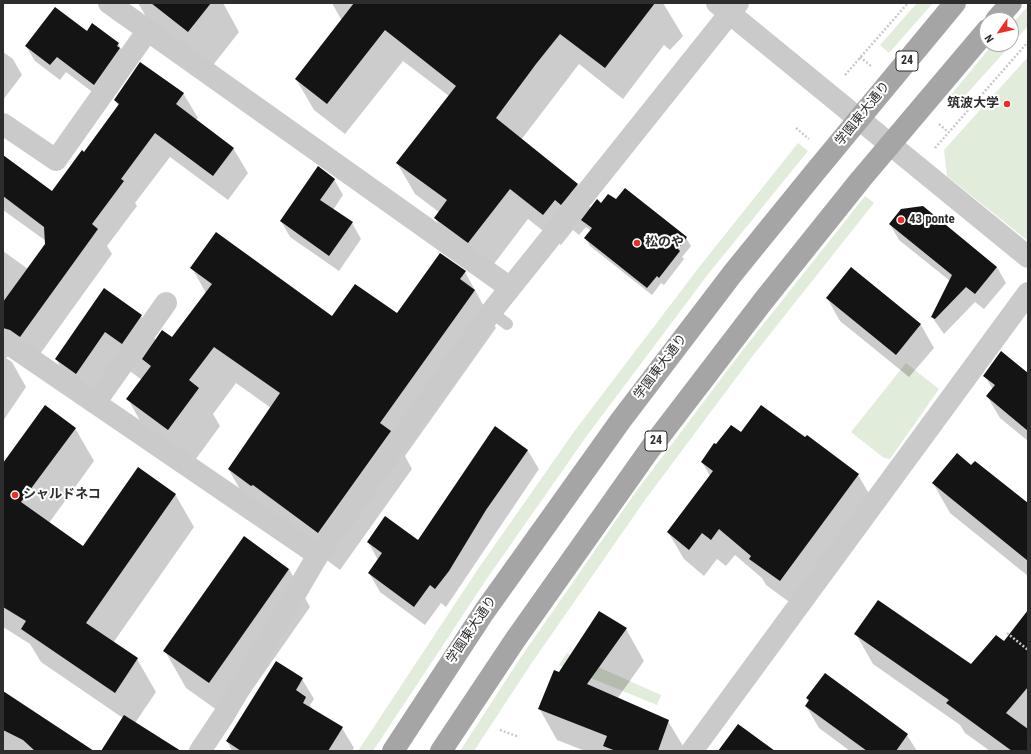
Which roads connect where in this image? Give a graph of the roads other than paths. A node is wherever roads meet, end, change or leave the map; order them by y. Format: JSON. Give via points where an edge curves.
{"nodes":[{"id":1,"x":109,"y":3,"type":"edge"},
{"id":2,"x":955,"y":3,"type":"edge"},
{"id":3,"x":1011,"y":3,"type":"edge"},
{"id":4,"x":728,"y":6,"type":"edge"},
{"id":5,"x":1003,"y":12,"type":"edge"},
{"id":6,"x":148,"y":30,"type":"junction"},
{"id":7,"x":979,"y":39,"type":"edge"},
{"id":8,"x":859,"y":119,"type":"junction"},
{"id":9,"x":3,"y":124,"type":"edge"},
{"id":10,"x":890,"y":144,"type":"junction"},
{"id":11,"x":1028,"y":257,"type":"edge"},
{"id":12,"x":509,"y":287,"type":"junction"},
{"id":13,"x":1028,"y":293,"type":"edge"},
{"id":14,"x":166,"y":303,"type":"dead end"},
{"id":15,"x":3,"y":340,"type":"edge"},
{"id":16,"x":95,"y":403,"type":"junction"},
{"id":17,"x":318,"y":555,"type":"junction"},
{"id":18,"x":3,"y":742,"type":"edge"},
{"id":19,"x":16,"y":751,"type":"edge"},
{"id":20,"x":200,"y":751,"type":"edge"},
{"id":21,"x":393,"y":751,"type":"edge"},
{"id":22,"x":441,"y":751,"type":"edge"},
{"id":23,"x":692,"y":751,"type":"edge"}],
"edges":[{"from":1,"to":6,"type":"street"},
{"from":2,"to":8,"type":"main road","name":"学園東大通り","number":"24"},
{"from":3,"to":5,"type":"main road"},
{"from":4,"to":8,"type":"street"},
{"from":4,"to":12,"type":"street"},
{"from":6,"to":9,"type":"street","via":[[56,160]]},
{"from":6,"to":12,"type":"street"},
{"from":7,"to":10,"type":"main road","number":"24"},
{"from":8,"to":10,"type":"street"},
{"from":8,"to":21,"type":"main road","name":"学園東大通り","number":"24","via":[[733,273],[620,420],[484,612]]},
{"from":10,"to":11,"type":"street"},
{"from":10,"to":22,"type":"main road","number":"24","via":[[764,300],[650,449],[515,640]]},
{"from":12,"to":17,"type":"street","via":[[499,318]]},
{"from":13,"to":23,"type":"street"},
{"from":14,"to":16,"type":"street"},
{"from":15,"to":16,"type":"street"},
{"from":16,"to":17,"type":"street"},
{"from":17,"to":20,"type":"street"},
{"from":18,"to":19,"type":"street"}]}
